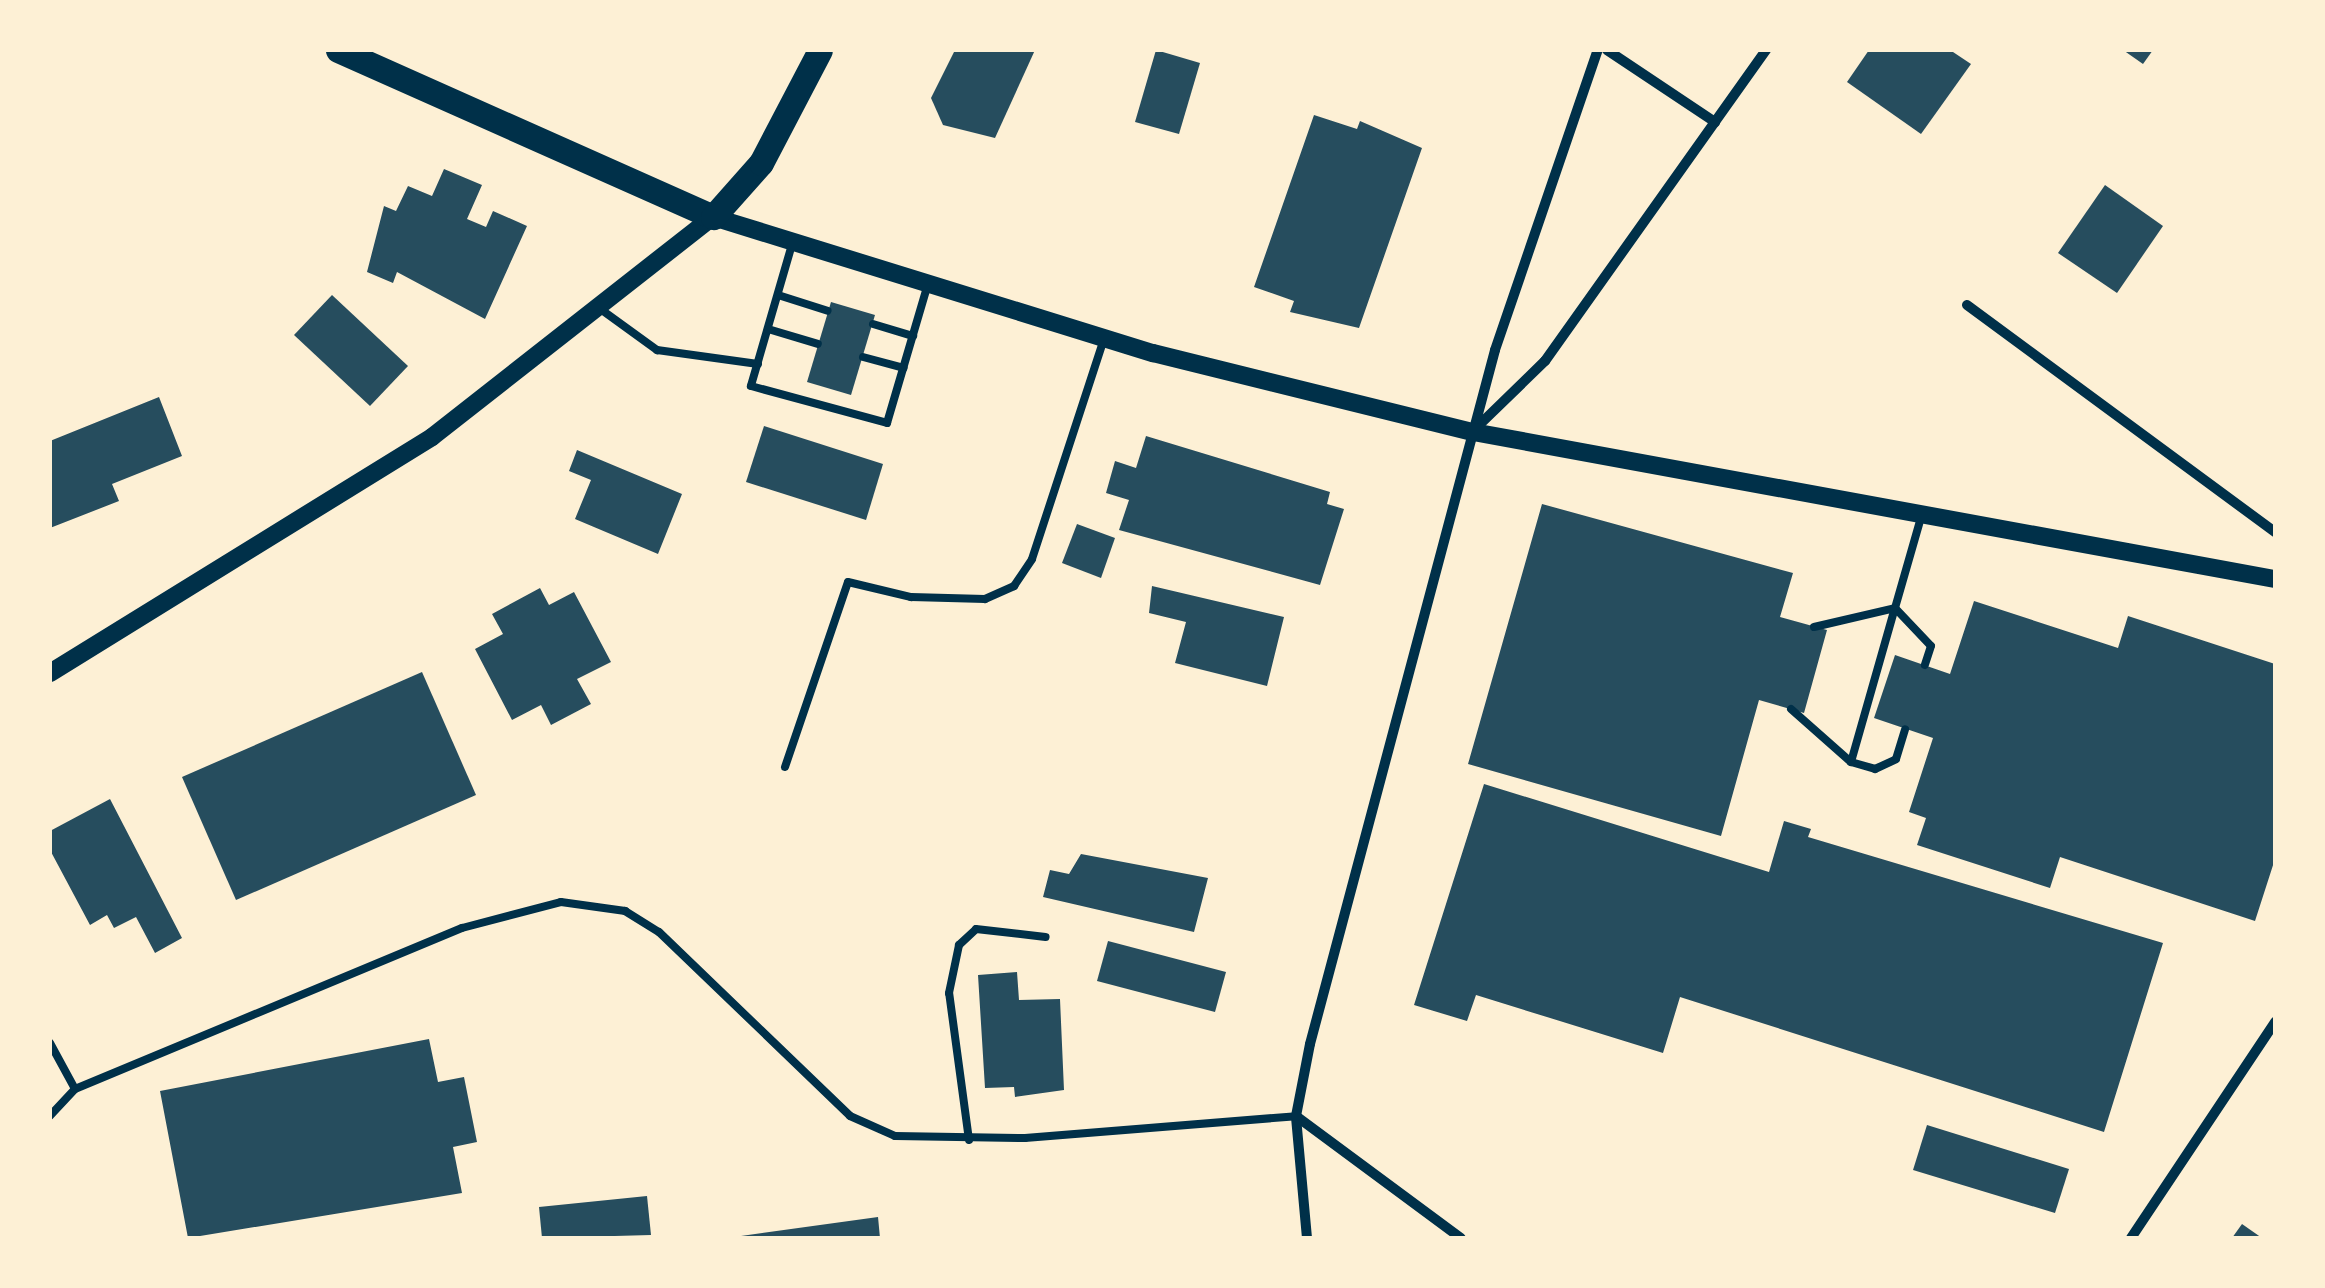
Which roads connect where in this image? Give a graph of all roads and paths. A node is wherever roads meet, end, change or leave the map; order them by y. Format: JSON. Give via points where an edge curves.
{"nodes":[{"id":1,"x":338,"y":50,"type":"edge"},
{"id":2,"x":820,"y":50,"type":"edge"},
{"id":3,"x":1598,"y":50,"type":"edge"},
{"id":4,"x":1607,"y":50,"type":"edge"},
{"id":5,"x":1766,"y":50,"type":"edge"},
{"id":6,"x":1716,"y":122,"type":"junction"},
{"id":7,"x":713,"y":217,"type":"junction"},
{"id":8,"x":793,"y":242,"type":"junction"},
{"id":9,"x":928,"y":283,"type":"junction"},
{"id":10,"x":778,"y":295,"type":"junction"},
{"id":11,"x":1966,"y":305,"type":"dead end"},
{"id":12,"x":600,"y":308,"type":"junction"},
{"id":13,"x":828,"y":311,"type":"dead end"},
{"id":14,"x":873,"y":324,"type":"dead end"},
{"id":15,"x":768,"y":328,"type":"junction"},
{"id":16,"x":913,"y":336,"type":"junction"},
{"id":17,"x":1104,"y":339,"type":"junction"},
{"id":18,"x":818,"y":344,"type":"dead end"},
{"id":19,"x":863,"y":357,"type":"dead end"},
{"id":20,"x":758,"y":364,"type":"junction"},
{"id":21,"x":904,"y":368,"type":"junction"},
{"id":22,"x":1472,"y":432,"type":"junction"},
{"id":23,"x":1922,"y":514,"type":"junction"},
{"id":24,"x":2275,"y":532,"type":"edge"},
{"id":25,"x":2275,"y":580,"type":"edge"},
{"id":26,"x":1895,"y":608,"type":"junction"},
{"id":27,"x":1814,"y":626,"type":"dead end"},
{"id":28,"x":1925,"y":665,"type":"dead end"},
{"id":29,"x":50,"y":674,"type":"edge"},
{"id":30,"x":1791,"y":709,"type":"dead end"},
{"id":31,"x":1905,"y":729,"type":"dead end"},
{"id":32,"x":1851,"y":762,"type":"junction"},
{"id":33,"x":785,"y":767,"type":"dead end"},
{"id":34,"x":1046,"y":937,"type":"dead end"},
{"id":35,"x":2275,"y":1022,"type":"edge"},
{"id":36,"x":50,"y":1043,"type":"edge"},
{"id":37,"x":75,"y":1089,"type":"junction"},
{"id":38,"x":50,"y":1116,"type":"edge"},
{"id":39,"x":1296,"y":1116,"type":"junction"},
{"id":40,"x":969,"y":1140,"type":"junction"},
{"id":41,"x":1307,"y":1238,"type":"edge"},
{"id":42,"x":1461,"y":1238,"type":"edge"},
{"id":43,"x":2131,"y":1238,"type":"edge"}],
"edges":[{"from":1,"to":7,"type":"main road"},
{"from":2,"to":7,"type":"main road","via":[[761,164]]},
{"from":3,"to":22,"type":"street"},
{"from":4,"to":6,"type":"street"},
{"from":5,"to":6,"type":"street"},
{"from":6,"to":22,"type":"street","via":[[1545,360]]},
{"from":7,"to":8,"type":"street"},
{"from":7,"to":12,"type":"street"},
{"from":8,"to":9,"type":"street"},
{"from":8,"to":10,"type":"lane"},
{"from":9,"to":16,"type":"lane"},
{"from":9,"to":17,"type":"street"},
{"from":10,"to":13,"type":"lane"},
{"from":10,"to":15,"type":"lane"},
{"from":11,"to":24,"type":"street"},
{"from":12,"to":20,"type":"lane","via":[[656,350]]},
{"from":12,"to":29,"type":"street","via":[[432,437]]},
{"from":14,"to":16,"type":"lane"},
{"from":15,"to":18,"type":"lane"},
{"from":15,"to":20,"type":"lane"},
{"from":16,"to":21,"type":"lane"},
{"from":17,"to":22,"type":"street"},
{"from":17,"to":33,"type":"lane","via":[[1032,560],[1014,586],[985,599],[911,597],[848,582]]},
{"from":19,"to":21,"type":"lane"},
{"from":20,"to":21,"type":"lane","via":[[752,386],[887,423]]},
{"from":22,"to":23,"type":"street"},
{"from":22,"to":39,"type":"street"},
{"from":23,"to":25,"type":"street"},
{"from":23,"to":26,"type":"lane"},
{"from":26,"to":27,"type":"lane"},
{"from":26,"to":28,"type":"lane","via":[[1931,646]]},
{"from":26,"to":32,"type":"lane"},
{"from":30,"to":32,"type":"lane"},
{"from":31,"to":32,"type":"lane","via":[[1896,760],[1875,768]]},
{"from":34,"to":40,"type":"lane","via":[[976,929],[959,945],[950,994]]},
{"from":35,"to":43,"type":"street"},
{"from":36,"to":37,"type":"lane"},
{"from":37,"to":38,"type":"lane"},
{"from":37,"to":40,"type":"lane","via":[[502,917],[561,902],[625,910],[850,1116],[896,1136]]},
{"from":39,"to":40,"type":"lane"},
{"from":39,"to":41,"type":"street"},
{"from":39,"to":42,"type":"street"}]}
